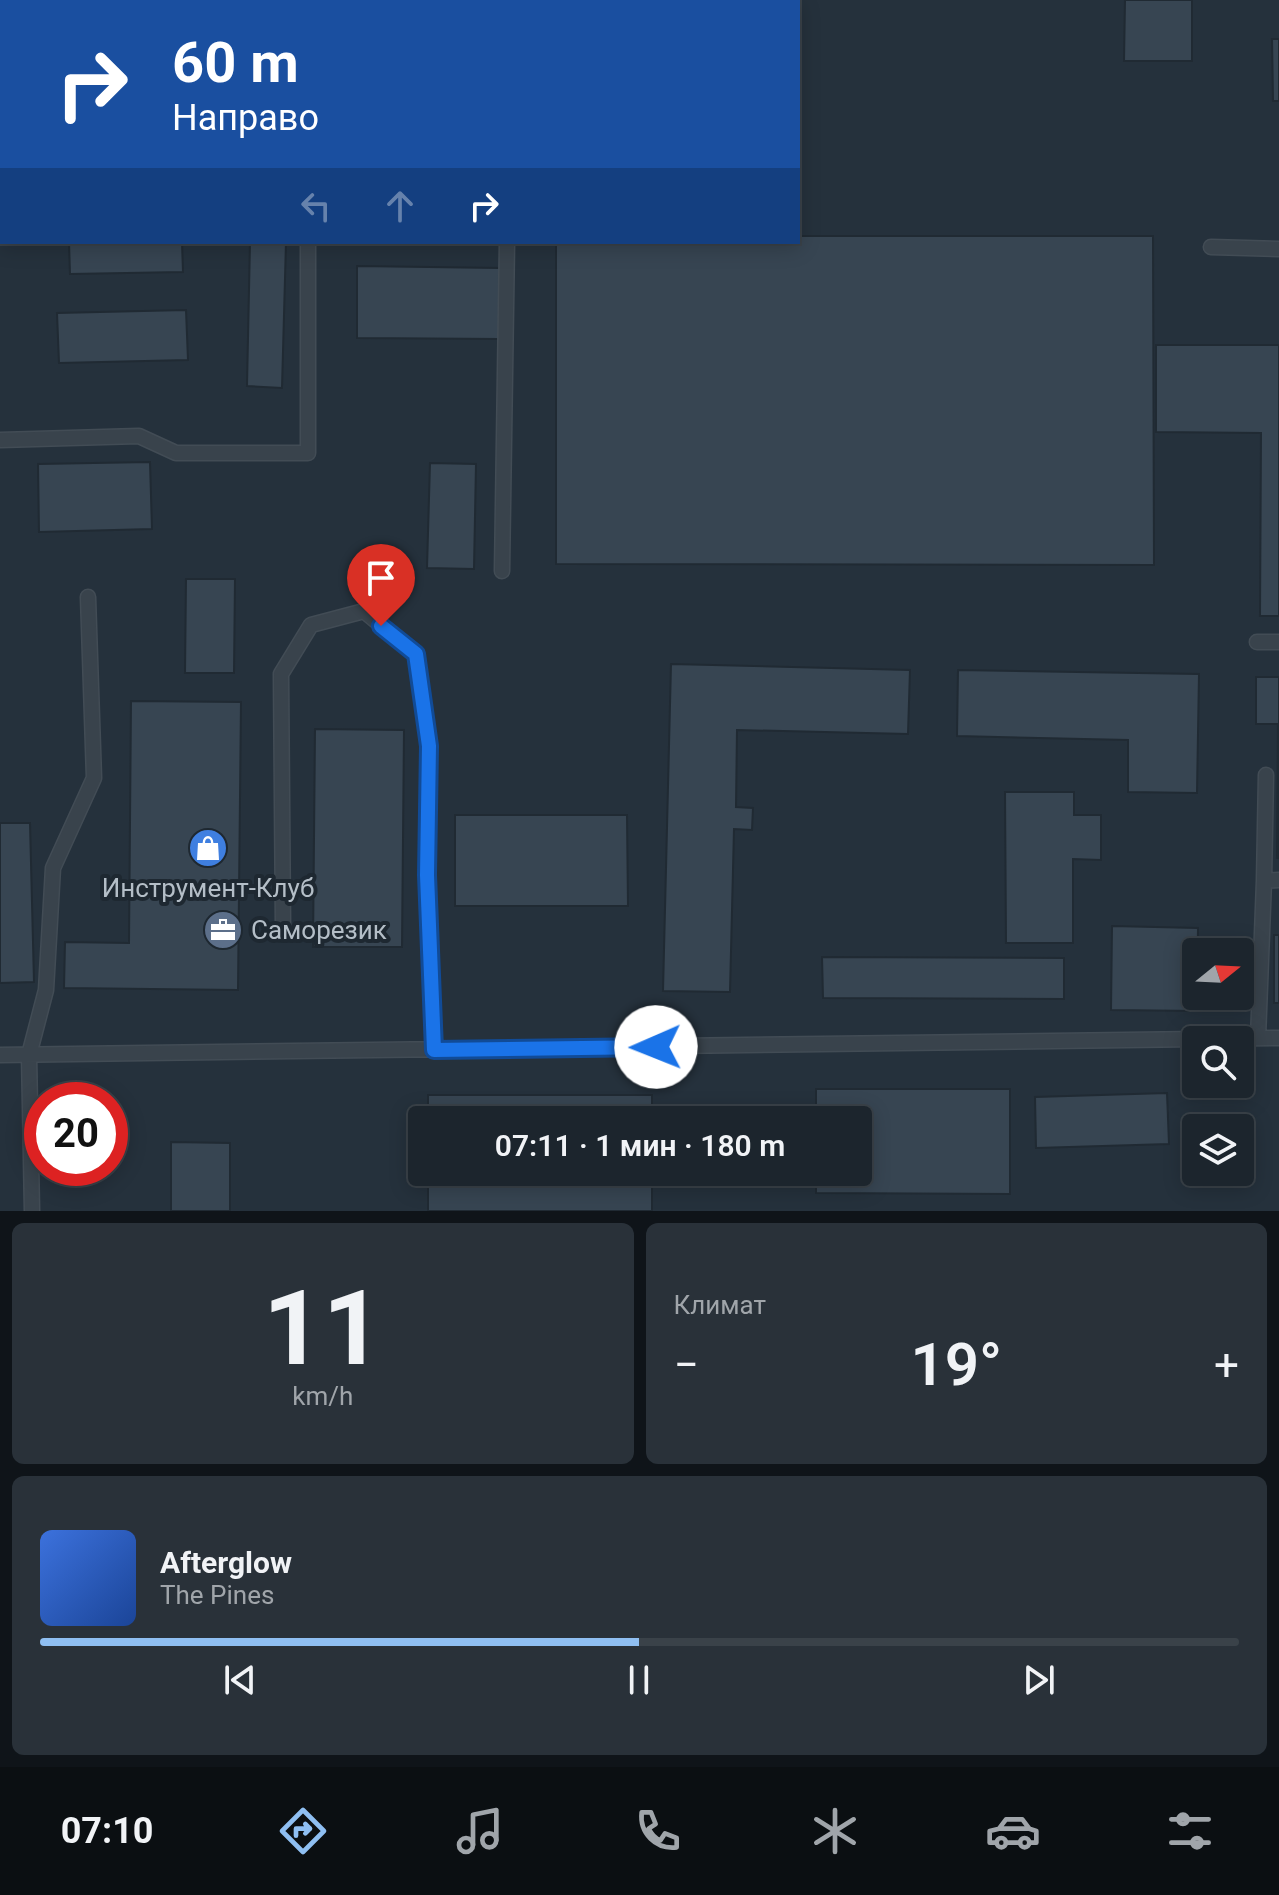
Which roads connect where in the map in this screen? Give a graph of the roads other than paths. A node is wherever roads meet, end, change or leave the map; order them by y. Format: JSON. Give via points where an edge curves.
{"nodes":[{"id":1,"x":308,"y":244,"type":"edge"},
{"id":2,"x":507,"y":244,"type":"edge"},
{"id":3,"x":1211,"y":247,"type":"dead end"},
{"id":4,"x":1279,"y":249,"type":"edge"},
{"id":5,"x":0,"y":440,"type":"edge"},
{"id":6,"x":502,"y":571,"type":"dead end"},
{"id":7,"x":88,"y":597,"type":"dead end"},
{"id":8,"x":1257,"y":642,"type":"dead end"},
{"id":9,"x":1279,"y":642,"type":"edge"},
{"id":10,"x":1266,"y":775,"type":"dead end"},
{"id":11,"x":1272,"y":880,"type":"edge"},
{"id":12,"x":283,"y":927,"type":"dead end"},
{"id":13,"x":1258,"y":1038,"type":"junction"},
{"id":14,"x":1279,"y":1038,"type":"edge"},
{"id":15,"x":434,"y":1050,"type":"junction"},
{"id":16,"x":0,"y":1055,"type":"edge"},
{"id":17,"x":29,"y":1055,"type":"junction"},
{"id":18,"x":32,"y":1211,"type":"edge"}],
"edges":[{"from":1,"to":5,"type":"lane","via":[[308,453],[176,453],[139,436]]},
{"from":2,"to":6,"type":"lane"},
{"from":3,"to":4,"type":"lane"},
{"from":7,"to":17,"type":"lane","via":[[94,778],[53,868],[46,990]]},
{"from":8,"to":9,"type":"lane"},
{"from":10,"to":11,"type":"lane"},
{"from":11,"to":13,"type":"lane"},
{"from":12,"to":15,"type":"lane","via":[[281,674],[311,625],[364,611],[416,654],[429,746],[427,875]]},
{"from":13,"to":14,"type":"lane"},
{"from":13,"to":15,"type":"lane"},
{"from":15,"to":17,"type":"lane"},
{"from":16,"to":17,"type":"lane"},
{"from":17,"to":18,"type":"lane"}]}
